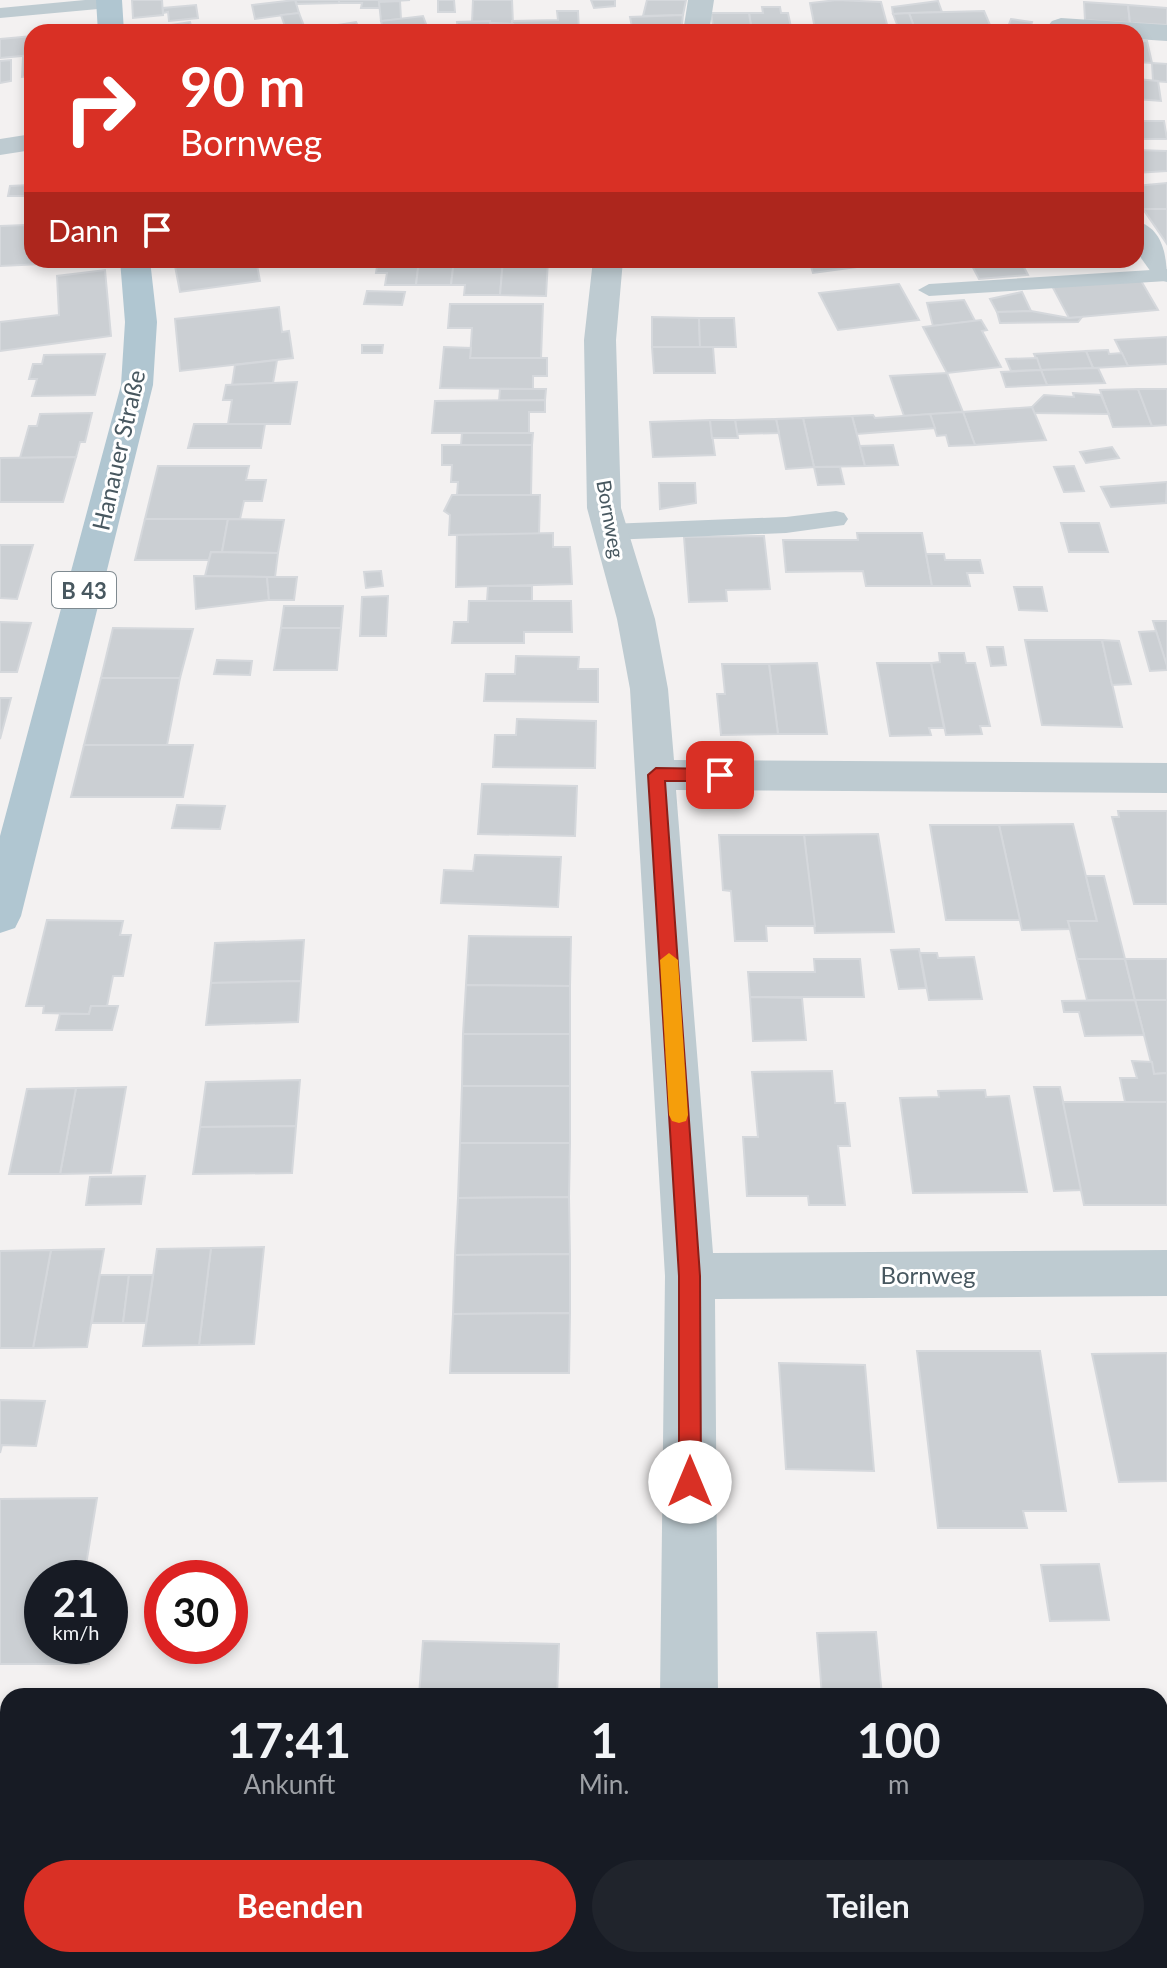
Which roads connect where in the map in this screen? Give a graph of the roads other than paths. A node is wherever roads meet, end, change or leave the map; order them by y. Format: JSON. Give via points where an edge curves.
{"nodes":[{"id":1,"x":701,"y":0,"type":"edge"},
{"id":2,"x":109,"y":1,"type":"edge"},
{"id":3,"x":0,"y":13,"type":"edge"},
{"id":4,"x":1060,"y":20,"type":"edge"},
{"id":5,"x":110,"y":24,"type":"edge"},
{"id":6,"x":697,"y":24,"type":"edge"},
{"id":7,"x":1093,"y":24,"type":"edge"},
{"id":8,"x":1144,"y":30,"type":"edge"},
{"id":9,"x":1167,"y":33,"type":"edge"},
{"id":10,"x":1144,"y":241,"type":"edge"},
{"id":11,"x":136,"y":268,"type":"edge"},
{"id":12,"x":607,"y":268,"type":"edge"},
{"id":13,"x":1167,"y":274,"type":"edge"},
{"id":14,"x":929,"y":290,"type":"dead end"},
{"id":15,"x":836,"y":519,"type":"dead end"},
{"id":16,"x":609,"y":532,"type":"junction"},
{"id":17,"x":656,"y":775,"type":"junction"},
{"id":18,"x":1167,"y":778,"type":"edge"},
{"id":19,"x":3,"y":896,"type":"edge"},
{"id":20,"x":1167,"y":1273,"type":"edge"},
{"id":21,"x":690,"y":1276,"type":"junction"},
{"id":22,"x":689,"y":1688,"type":"edge"}],
"edges":[{"from":1,"to":6,"type":"street"},
{"from":2,"to":3,"type":"lane"},
{"from":2,"to":5,"type":"main road"},
{"from":4,"to":7,"type":"street"},
{"from":8,"to":9,"type":"street"},
{"from":10,"to":13,"type":"street"},
{"from":11,"to":19,"type":"main road","name":"Hanauer Straße","number":"B 43","via":[[141,322],[137,385]]},
{"from":12,"to":16,"type":"street","name":"Bornweg","via":[[600,340],[602,476]]},
{"from":13,"to":14,"type":"lane"},
{"from":15,"to":16,"type":"lane"},
{"from":16,"to":17,"type":"street","name":"Bornweg","via":[[642,646]]},
{"from":17,"to":18,"type":"street"},
{"from":17,"to":21,"type":"street","name":"Bornweg"},
{"from":20,"to":21,"type":"street","name":"Bornweg"},
{"from":21,"to":22,"type":"street","name":"Bornweg"}]}
